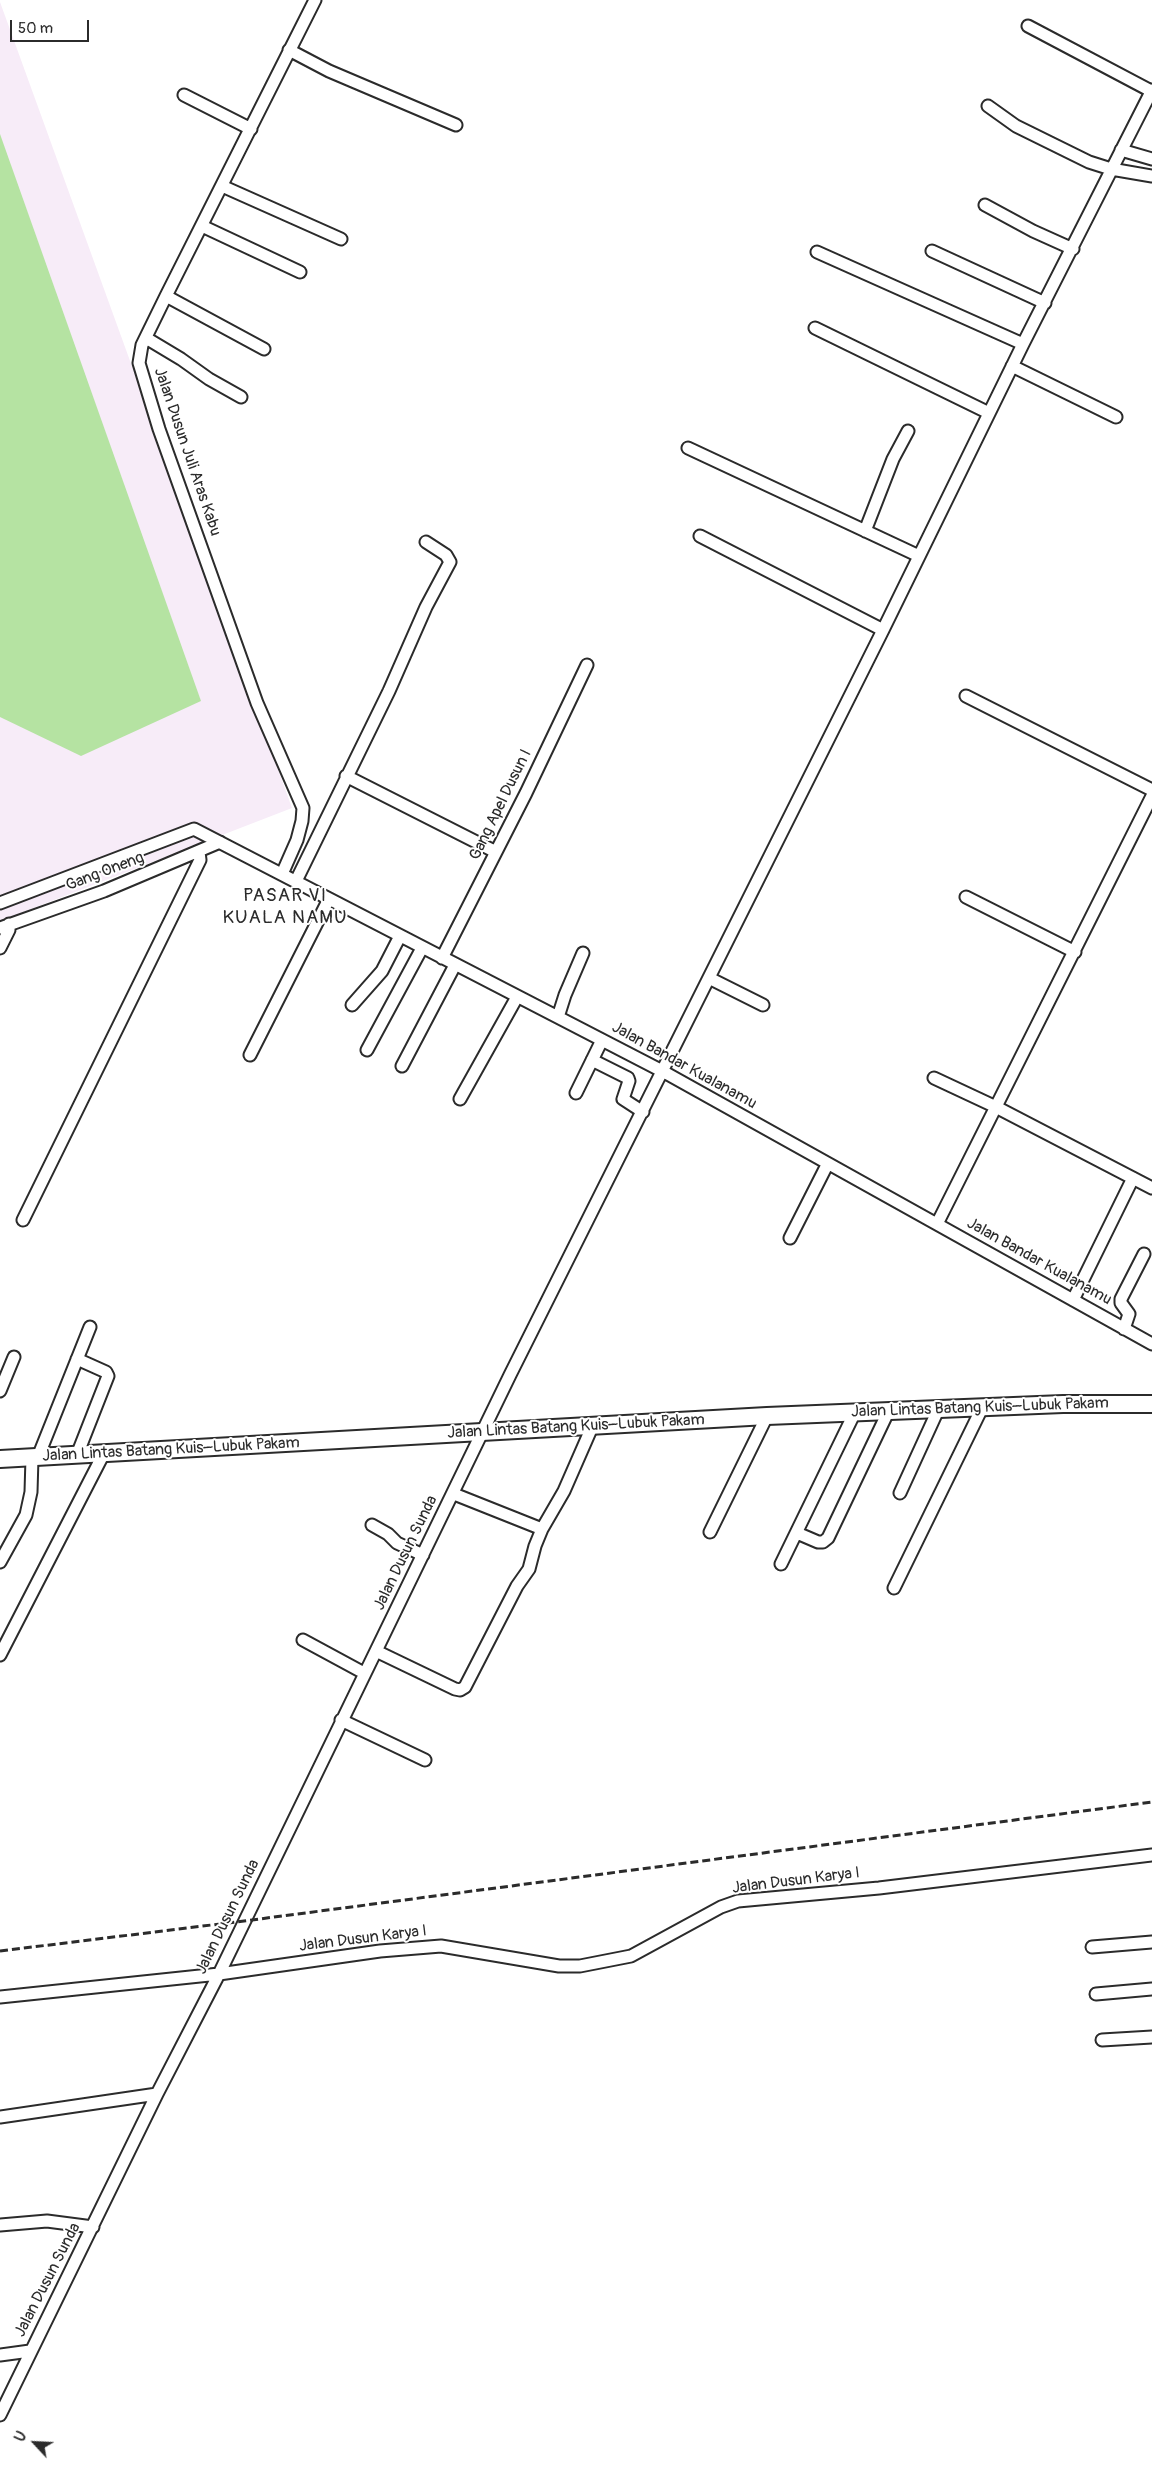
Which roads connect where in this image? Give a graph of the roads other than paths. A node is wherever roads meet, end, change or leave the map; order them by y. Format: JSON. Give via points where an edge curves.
{"nodes":[{"id":1,"x":310,"y":2,"type":"edge"},
{"id":2,"x":1028,"y":26,"type":"dead end"},
{"id":3,"x":289,"y":50,"type":"junction"},
{"id":4,"x":1152,"y":91,"type":"edge"},
{"id":5,"x":184,"y":95,"type":"dead end"},
{"id":6,"x":988,"y":106,"type":"dead end"},
{"id":7,"x":456,"y":125,"type":"dead end"},
{"id":8,"x":251,"y":129,"type":"junction"},
{"id":9,"x":1121,"y":150,"type":"junction"},
{"id":10,"x":1152,"y":159,"type":"edge"},
{"id":11,"x":1111,"y":169,"type":"junction"},
{"id":12,"x":1152,"y":176,"type":"edge"},
{"id":13,"x":222,"y":186,"type":"junction"},
{"id":14,"x":985,"y":205,"type":"dead end"},
{"id":15,"x":202,"y":226,"type":"junction"},
{"id":16,"x":341,"y":239,"type":"dead end"},
{"id":17,"x":1073,"y":249,"type":"junction"},
{"id":18,"x":932,"y":251,"type":"dead end"},
{"id":19,"x":817,"y":252,"type":"dead end"},
{"id":20,"x":300,"y":272,"type":"dead end"},
{"id":21,"x":166,"y":296,"type":"junction"},
{"id":22,"x":1045,"y":304,"type":"junction"},
{"id":23,"x":815,"y":328,"type":"dead end"},
{"id":24,"x":146,"y":338,"type":"junction"},
{"id":25,"x":1023,"y":344,"type":"junction"},
{"id":26,"x":264,"y":349,"type":"dead end"},
{"id":27,"x":1012,"y":366,"type":"junction"},
{"id":28,"x":241,"y":396,"type":"dead end"},
{"id":29,"x":989,"y":413,"type":"junction"},
{"id":30,"x":1116,"y":417,"type":"dead end"},
{"id":31,"x":908,"y":431,"type":"dead end"},
{"id":32,"x":688,"y":448,"type":"dead end"},
{"id":33,"x":865,"y":531,"type":"junction"},
{"id":34,"x":700,"y":536,"type":"dead end"},
{"id":35,"x":426,"y":542,"type":"dead end"},
{"id":36,"x":919,"y":556,"type":"junction"},
{"id":37,"x":883,"y":630,"type":"junction"},
{"id":38,"x":587,"y":665,"type":"dead end"},
{"id":39,"x":966,"y":696,"type":"dead end"},
{"id":40,"x":346,"y":776,"type":"junction"},
{"id":41,"x":1152,"y":790,"type":"edge"},
{"id":42,"x":1152,"y":796,"type":"edge"},
{"id":43,"x":297,"y":840,"type":"junction"},
{"id":44,"x":220,"y":842,"type":"junction"},
{"id":45,"x":311,"y":847,"type":"junction"},
{"id":46,"x":199,"y":852,"type":"junction"},
{"id":47,"x":496,"y":852,"type":"junction"},
{"id":48,"x":282,"y":874,"type":"junction"},
{"id":49,"x":296,"y":881,"type":"junction"},
{"id":50,"x":966,"y":897,"type":"dead end"},
{"id":51,"x":329,"y":898,"type":"junction"},
{"id":52,"x":0,"y":903,"type":"edge"},
{"id":53,"x":4,"y":926,"type":"edge"},
{"id":54,"x":400,"y":936,"type":"junction"},
{"id":55,"x":0,"y":948,"type":"edge"},
{"id":56,"x":422,"y":948,"type":"junction"},
{"id":57,"x":1075,"y":952,"type":"junction"},
{"id":58,"x":584,"y":953,"type":"dead end"},
{"id":59,"x":442,"y":958,"type":"junction"},
{"id":60,"x":455,"y":965,"type":"junction"},
{"id":61,"x":709,"y":978,"type":"junction"},
{"id":62,"x":517,"y":997,"type":"junction"},
{"id":63,"x":352,"y":1005,"type":"dead end"},
{"id":64,"x":763,"y":1005,"type":"dead end"},
{"id":65,"x":558,"y":1018,"type":"junction"},
{"id":66,"x":602,"y":1040,"type":"junction"},
{"id":67,"x":367,"y":1050,"type":"dead end"},
{"id":68,"x":623,"y":1051,"type":"junction"},
{"id":69,"x":250,"y":1055,"type":"dead end"},
{"id":70,"x":592,"y":1060,"type":"junction"},
{"id":71,"x":402,"y":1066,"type":"dead end"},
{"id":72,"x":614,"y":1071,"type":"junction"},
{"id":73,"x":664,"y":1072,"type":"junction"},
{"id":74,"x":934,"y":1078,"type":"dead end"},
{"id":75,"x":576,"y":1093,"type":"dead end"},
{"id":76,"x":460,"y":1099,"type":"dead end"},
{"id":77,"x":996,"y":1107,"type":"junction"},
{"id":78,"x":643,"y":1112,"type":"junction"},
{"id":79,"x":827,"y":1164,"type":"junction"},
{"id":80,"x":1133,"y":1178,"type":"junction"},
{"id":81,"x":1152,"y":1188,"type":"edge"},
{"id":82,"x":23,"y":1220,"type":"dead end"},
{"id":83,"x":937,"y":1224,"type":"junction"},
{"id":84,"x":790,"y":1238,"type":"dead end"},
{"id":85,"x":1144,"y":1254,"type":"dead end"},
{"id":86,"x":1073,"y":1300,"type":"junction"},
{"id":87,"x":90,"y":1328,"type":"dead end"},
{"id":88,"x":1124,"y":1329,"type":"junction"},
{"id":89,"x":1152,"y":1344,"type":"edge"},
{"id":90,"x":14,"y":1357,"type":"dead end"},
{"id":91,"x":77,"y":1359,"type":"junction"},
{"id":92,"x":0,"y":1391,"type":"edge"},
{"id":93,"x":1152,"y":1404,"type":"edge"},
{"id":94,"x":982,"y":1408,"type":"junction"},
{"id":95,"x":889,"y":1410,"type":"junction"},
{"id":96,"x":938,"y":1410,"type":"junction"},
{"id":97,"x":855,"y":1412,"type":"junction"},
{"id":98,"x":767,"y":1416,"type":"junction"},
{"id":99,"x":592,"y":1427,"type":"junction"},
{"id":100,"x":483,"y":1432,"type":"junction"},
{"id":101,"x":104,"y":1453,"type":"junction"},
{"id":102,"x":77,"y":1454,"type":"junction"},
{"id":103,"x":35,"y":1457,"type":"junction"},
{"id":104,"x":0,"y":1459,"type":"edge"},
{"id":105,"x":454,"y":1494,"type":"junction"},
{"id":106,"x":900,"y":1494,"type":"dead end"},
{"id":107,"x":372,"y":1526,"type":"dead end"},
{"id":108,"x":542,"y":1529,"type":"junction"},
{"id":109,"x":710,"y":1532,"type":"dead end"},
{"id":110,"x":797,"y":1533,"type":"junction"},
{"id":111,"x":423,"y":1556,"type":"junction"},
{"id":112,"x":0,"y":1562,"type":"edge"},
{"id":113,"x":782,"y":1564,"type":"dead end"},
{"id":114,"x":894,"y":1588,"type":"dead end"},
{"id":115,"x":304,"y":1640,"type":"dead end"},
{"id":116,"x":376,"y":1651,"type":"junction"},
{"id":117,"x":0,"y":1655,"type":"edge"},
{"id":118,"x":364,"y":1673,"type":"junction"},
{"id":119,"x":341,"y":1720,"type":"junction"},
{"id":120,"x":425,"y":1760,"type":"dead end"},
{"id":121,"x":1152,"y":1855,"type":"edge"},
{"id":122,"x":1152,"y":1942,"type":"edge"},
{"id":123,"x":1092,"y":1947,"type":"dead end"},
{"id":124,"x":219,"y":1974,"type":"junction"},
{"id":125,"x":1152,"y":1989,"type":"edge"},
{"id":126,"x":1096,"y":1994,"type":"dead end"},
{"id":127,"x":0,"y":1997,"type":"edge"},
{"id":128,"x":1152,"y":2037,"type":"edge"},
{"id":129,"x":1102,"y":2040,"type":"dead end"},
{"id":130,"x":157,"y":2094,"type":"junction"},
{"id":131,"x":0,"y":2117,"type":"edge"},
{"id":132,"x":0,"y":2225,"type":"edge"},
{"id":133,"x":94,"y":2227,"type":"junction"},
{"id":134,"x":30,"y":2351,"type":"junction"},
{"id":135,"x":0,"y":2355,"type":"edge"},
{"id":136,"x":0,"y":2415,"type":"edge"}],
"edges":[{"from":1,"to":3,"type":"street","name":"Jalan Dusun Juli Aras Kabu"},
{"from":2,"to":4,"type":"street"},
{"from":3,"to":7,"type":"street","via":[[329,71]]},
{"from":3,"to":8,"type":"street","name":"Jalan Dusun Juli Aras Kabu"},
{"from":4,"to":9,"type":"street","name":"Jalan Dusun Sunda"},
{"from":5,"to":8,"type":"street"},
{"from":6,"to":11,"type":"street","via":[[1016,126],[1052,145]]},
{"from":8,"to":13,"type":"street","name":"Jalan Dusun Juli Aras Kabu"},
{"from":9,"to":10,"type":"street"},
{"from":9,"to":11,"type":"street","name":"Jalan Dusun Sunda"},
{"from":11,"to":12,"type":"street"},
{"from":11,"to":17,"type":"street","name":"Jalan Dusun Sunda"},
{"from":13,"to":15,"type":"street","name":"Jalan Dusun Juli Aras Kabu"},
{"from":13,"to":16,"type":"street"},
{"from":14,"to":17,"type":"street"},
{"from":15,"to":20,"type":"street"},
{"from":15,"to":21,"type":"street","name":"Jalan Dusun Juli Aras Kabu"},
{"from":17,"to":22,"type":"street","name":"Jalan Dusun Sunda"},
{"from":18,"to":22,"type":"street"},
{"from":19,"to":25,"type":"street"},
{"from":21,"to":24,"type":"street","name":"Jalan Dusun Juli Aras Kabu"},
{"from":21,"to":26,"type":"street"},
{"from":22,"to":25,"type":"street","name":"Jalan Dusun Sunda"},
{"from":23,"to":29,"type":"street"},
{"from":24,"to":28,"type":"street"},
{"from":24,"to":43,"type":"street","name":"Jalan Dusun Juli Aras Kabu","via":[[139,363],[159,429],[257,703],[303,808]]},
{"from":25,"to":27,"type":"street","name":"Jalan Dusun Sunda"},
{"from":27,"to":29,"type":"street","name":"Jalan Dusun Sunda"},
{"from":27,"to":30,"type":"street"},
{"from":29,"to":36,"type":"street","name":"Jalan Dusun Sunda"},
{"from":31,"to":33,"type":"street","via":[[893,459]]},
{"from":32,"to":33,"type":"street"},
{"from":33,"to":36,"type":"street"},
{"from":34,"to":37,"type":"street"},
{"from":35,"to":40,"type":"street","via":[[446,554],[450,562]]},
{"from":36,"to":37,"type":"street","name":"Jalan Dusun Sunda"},
{"from":37,"to":61,"type":"street","name":"Jalan Dusun Sunda"},
{"from":38,"to":47,"type":"street","name":"Gang Apel Dusun I"},
{"from":39,"to":41,"type":"street"},
{"from":40,"to":45,"type":"street"},
{"from":40,"to":47,"type":"street"},
{"from":42,"to":57,"type":"street"},
{"from":43,"to":45,"type":"street"},
{"from":43,"to":48,"type":"street","name":"Jalan Dusun Juli Aras Kabu"},
{"from":44,"to":46,"type":"street","name":"Gang Oneng"},
{"from":44,"to":48,"type":"street","name":"Jalan Bandar Kualanamu"},
{"from":44,"to":52,"type":"street","name":"Jalan Bandar Kualanamu","via":[[194,829]]},
{"from":45,"to":49,"type":"street"},
{"from":46,"to":53,"type":"street","name":"Gang Oneng"},
{"from":46,"to":82,"type":"street","via":[[200,860]]},
{"from":47,"to":59,"type":"street","name":"Gang Apel Dusun I"},
{"from":48,"to":49,"type":"street","name":"Jalan Bandar Kualanamu"},
{"from":49,"to":51,"type":"street","name":"Jalan Bandar Kualanamu"},
{"from":50,"to":57,"type":"street"},
{"from":51,"to":54,"type":"street","name":"Jalan Bandar Kualanamu"},
{"from":51,"to":69,"type":"street"},
{"from":53,"to":55,"type":"street","via":[[9,930]]},
{"from":54,"to":56,"type":"street","name":"Jalan Bandar Kualanamu"},
{"from":54,"to":63,"type":"street","via":[[382,971]]},
{"from":56,"to":59,"type":"street","name":"Jalan Bandar Kualanamu"},
{"from":56,"to":67,"type":"street"},
{"from":57,"to":77,"type":"street"},
{"from":58,"to":65,"type":"street"},
{"from":59,"to":60,"type":"street","name":"Jalan Bandar Kualanamu"},
{"from":60,"to":62,"type":"street","name":"Jalan Bandar Kualanamu"},
{"from":60,"to":71,"type":"street"},
{"from":61,"to":64,"type":"street"},
{"from":61,"to":73,"type":"street","name":"Jalan Dusun Sunda"},
{"from":62,"to":65,"type":"street","name":"Jalan Bandar Kualanamu"},
{"from":62,"to":76,"type":"street"},
{"from":65,"to":66,"type":"street","name":"Jalan Bandar Kualanamu"},
{"from":66,"to":68,"type":"street","name":"Jalan Bandar Kualanamu"},
{"from":66,"to":70,"type":"street"},
{"from":68,"to":72,"type":"street"},
{"from":68,"to":73,"type":"street","name":"Jalan Bandar Kualanamu"},
{"from":70,"to":72,"type":"street"},
{"from":70,"to":75,"type":"street"},
{"from":72,"to":78,"type":"street","via":[[629,1081],[623,1099]]},
{"from":73,"to":78,"type":"street","name":"Jalan Dusun Sunda"},
{"from":73,"to":79,"type":"street","name":"Jalan Bandar Kualanamu"},
{"from":74,"to":77,"type":"street"},
{"from":77,"to":80,"type":"street"},
{"from":77,"to":83,"type":"street"},
{"from":78,"to":100,"type":"street","name":"Jalan Dusun Sunda"},
{"from":79,"to":83,"type":"street","name":"Jalan Bandar Kualanamu"},
{"from":79,"to":84,"type":"street"},
{"from":80,"to":81,"type":"street"},
{"from":80,"to":86,"type":"street"},
{"from":83,"to":86,"type":"street","name":"Jalan Bandar Kualanamu"},
{"from":85,"to":88,"type":"street","via":[[1121,1299],[1129,1314]]},
{"from":86,"to":88,"type":"street","name":"Jalan Bandar Kualanamu"},
{"from":87,"to":91,"type":"street"},
{"from":88,"to":89,"type":"street","name":"Jalan Bandar Kualanamu"},
{"from":90,"to":92,"type":"street"},
{"from":91,"to":102,"type":"street","via":[[106,1372],[108,1376]]},
{"from":91,"to":103,"type":"street"},
{"from":93,"to":94,"type":"highway","name":"Jalan Lintas Batang Kuis–Lubuk Pakam"},
{"from":94,"to":96,"type":"highway","name":"Jalan Lintas Batang Kuis–Lubuk Pakam"},
{"from":94,"to":114,"type":"street"},
{"from":95,"to":96,"type":"highway","name":"Jalan Lintas Batang Kuis–Lubuk Pakam"},
{"from":95,"to":97,"type":"highway","name":"Jalan Lintas Batang Kuis–Lubuk Pakam"},
{"from":95,"to":110,"type":"street","via":[[828,1538],[818,1542]]},
{"from":96,"to":106,"type":"street"},
{"from":97,"to":98,"type":"highway","name":"Jalan Lintas Batang Kuis–Lubuk Pakam"},
{"from":97,"to":110,"type":"street"},
{"from":98,"to":99,"type":"highway","name":"Jalan Lintas Batang Kuis–Lubuk Pakam"},
{"from":98,"to":109,"type":"street"},
{"from":99,"to":100,"type":"highway","name":"Jalan Lintas Batang Kuis–Lubuk Pakam"},
{"from":99,"to":108,"type":"street","via":[[564,1491]]},
{"from":100,"to":101,"type":"highway","name":"Jalan Lintas Batang Kuis–Lubuk Pakam"},
{"from":100,"to":105,"type":"street","name":"Jalan Dusun Sunda"},
{"from":101,"to":102,"type":"highway","name":"Jalan Lintas Batang Kuis–Lubuk Pakam"},
{"from":101,"to":117,"type":"street"},
{"from":102,"to":103,"type":"highway","name":"Jalan Lintas Batang Kuis–Lubuk Pakam"},
{"from":103,"to":104,"type":"highway","name":"Jalan Lintas Batang Kuis–Lubuk Pakam"},
{"from":103,"to":112,"type":"street","via":[[26,1515]]},
{"from":105,"to":108,"type":"street"},
{"from":105,"to":111,"type":"street","name":"Jalan Dusun Sunda"},
{"from":107,"to":111,"type":"street"},
{"from":108,"to":116,"type":"street","via":[[529,1569],[516,1586],[462,1689],[455,1689]]},
{"from":110,"to":113,"type":"street"},
{"from":111,"to":116,"type":"street","name":"Jalan Dusun Sunda"},
{"from":115,"to":118,"type":"street"},
{"from":116,"to":118,"type":"street","name":"Jalan Dusun Sunda"},
{"from":118,"to":119,"type":"street","name":"Jalan Dusun Sunda"},
{"from":119,"to":120,"type":"street"},
{"from":119,"to":124,"type":"street","name":"Jalan Dusun Sunda"},
{"from":121,"to":124,"type":"street","name":"Jalan Dusun Karya I","via":[[879,1888],[738,1901],[631,1956],[580,1966],[559,1966],[441,1946],[380,1950]]},
{"from":122,"to":123,"type":"street"},
{"from":124,"to":127,"type":"street","name":"Jalan Dusun Karya I"},
{"from":124,"to":130,"type":"street","name":"Jalan Dusun Sunda"},
{"from":125,"to":126,"type":"street"},
{"from":128,"to":129,"type":"street"},
{"from":130,"to":131,"type":"street"},
{"from":130,"to":133,"type":"street","name":"Jalan Dusun Sunda"},
{"from":132,"to":133,"type":"street","via":[[47,2221]]},
{"from":133,"to":134,"type":"street","name":"Jalan Dusun Sunda"},
{"from":134,"to":135,"type":"street"},
{"from":134,"to":136,"type":"street","name":"Jalan Dusun Sunda"}]}
